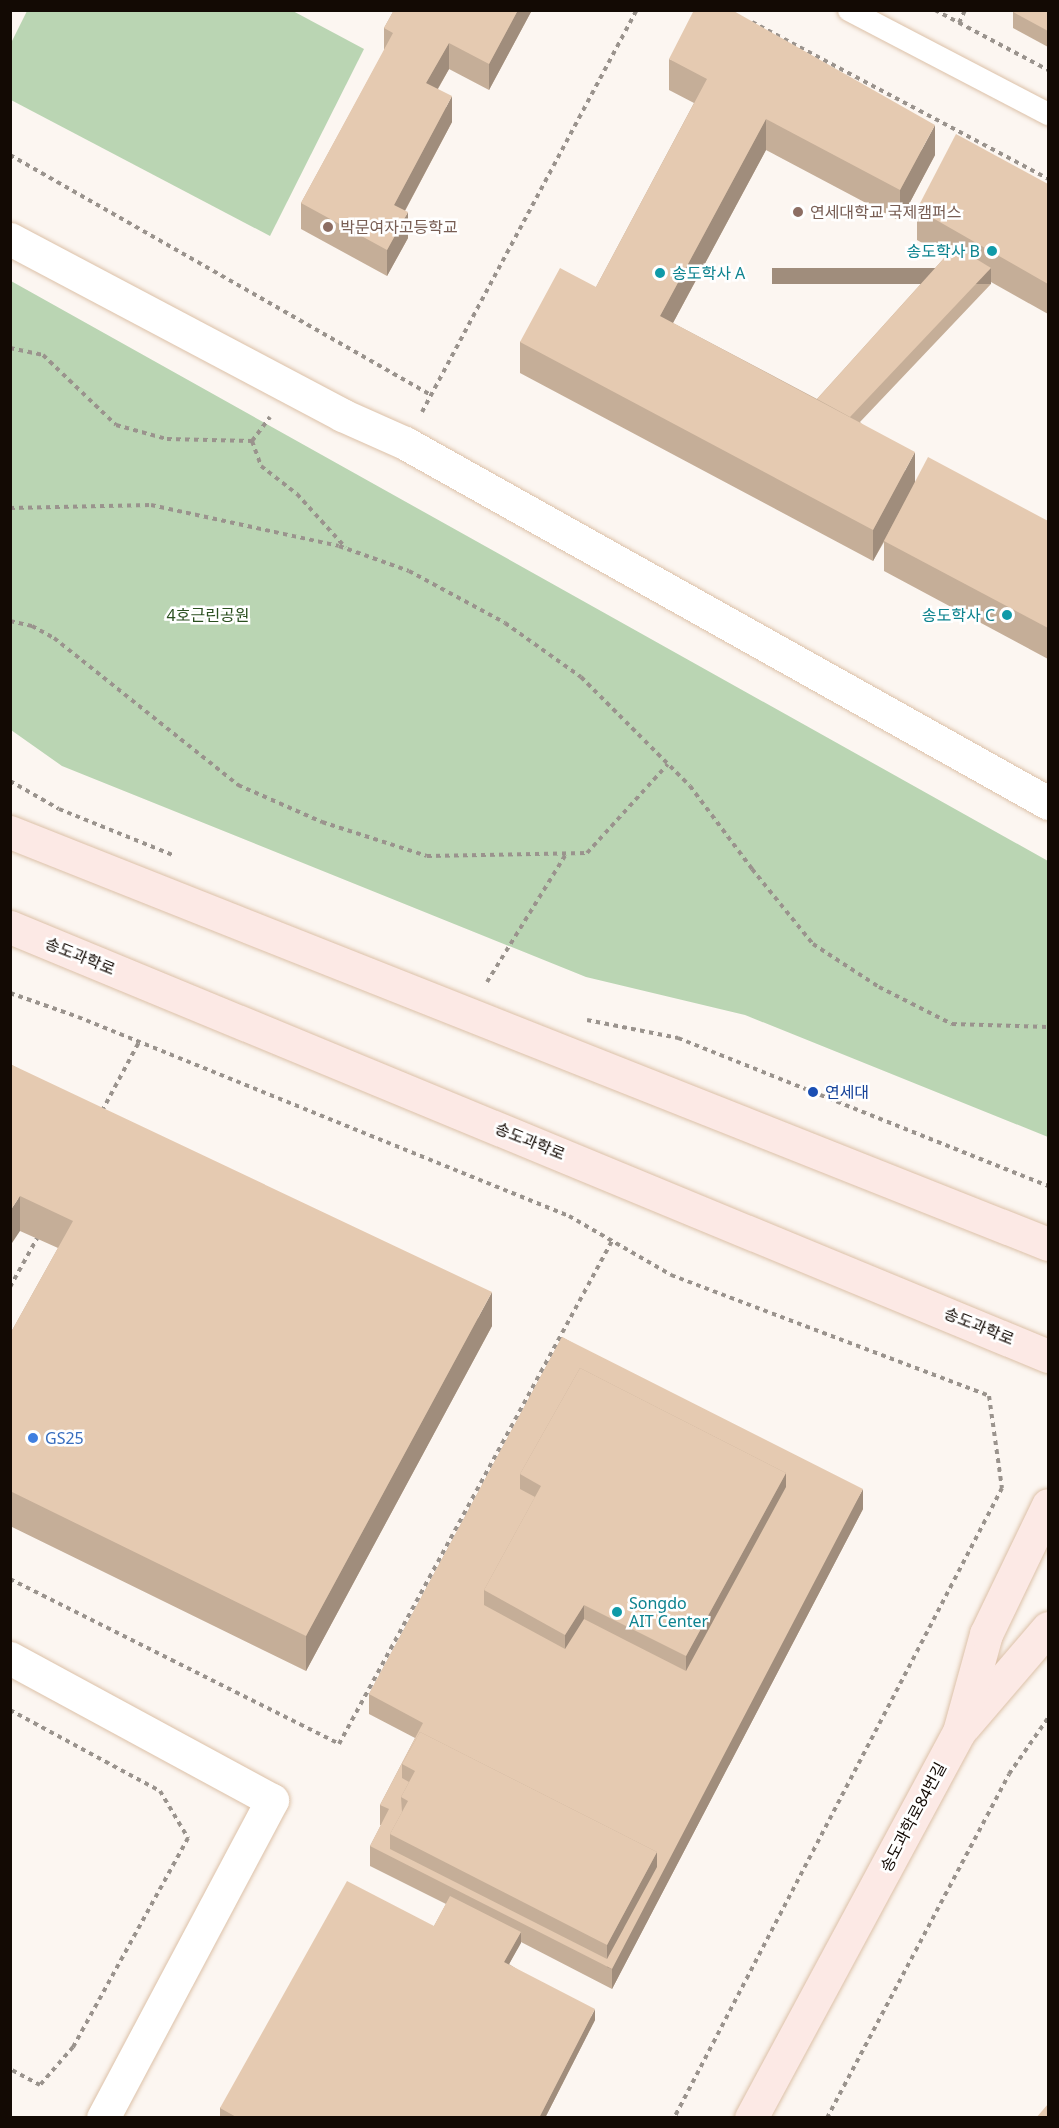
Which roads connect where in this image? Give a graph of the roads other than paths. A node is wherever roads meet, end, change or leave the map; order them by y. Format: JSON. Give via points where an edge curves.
{"nodes":[{"id":1,"x":849,"y":10,"type":"edge"},
{"id":2,"x":1048,"y":114,"type":"edge"},
{"id":3,"x":10,"y":240,"type":"edge"},
{"id":4,"x":1048,"y":803,"type":"edge"},
{"id":5,"x":10,"y":832,"type":"edge"},
{"id":6,"x":10,"y":927,"type":"edge"},
{"id":7,"x":1048,"y":1244,"type":"edge"},
{"id":8,"x":1048,"y":1356,"type":"edge"},
{"id":9,"x":1048,"y":1504,"type":"edge"},
{"id":10,"x":1048,"y":1628,"type":"edge"},
{"id":11,"x":10,"y":1659,"type":"edge"},
{"id":12,"x":959,"y":1732,"type":"junction"},
{"id":13,"x":103,"y":2118,"type":"edge"},
{"id":14,"x":751,"y":2118,"type":"edge"}],
"edges":[{"from":1,"to":2,"type":"lane"},
{"from":3,"to":4,"type":"street","via":[[342,415],[405,443]]},
{"from":5,"to":7,"type":"main road"},
{"from":6,"to":8,"type":"main road","name":"송도과학로"},
{"from":9,"to":12,"type":"main road","name":"송도과학로84번길","via":[[986,1634]]},
{"from":10,"to":12,"type":"main road"},
{"from":11,"to":13,"type":"street","via":[[272,1800]]},
{"from":12,"to":14,"type":"main road","name":"송도과학로84번길"}]}
